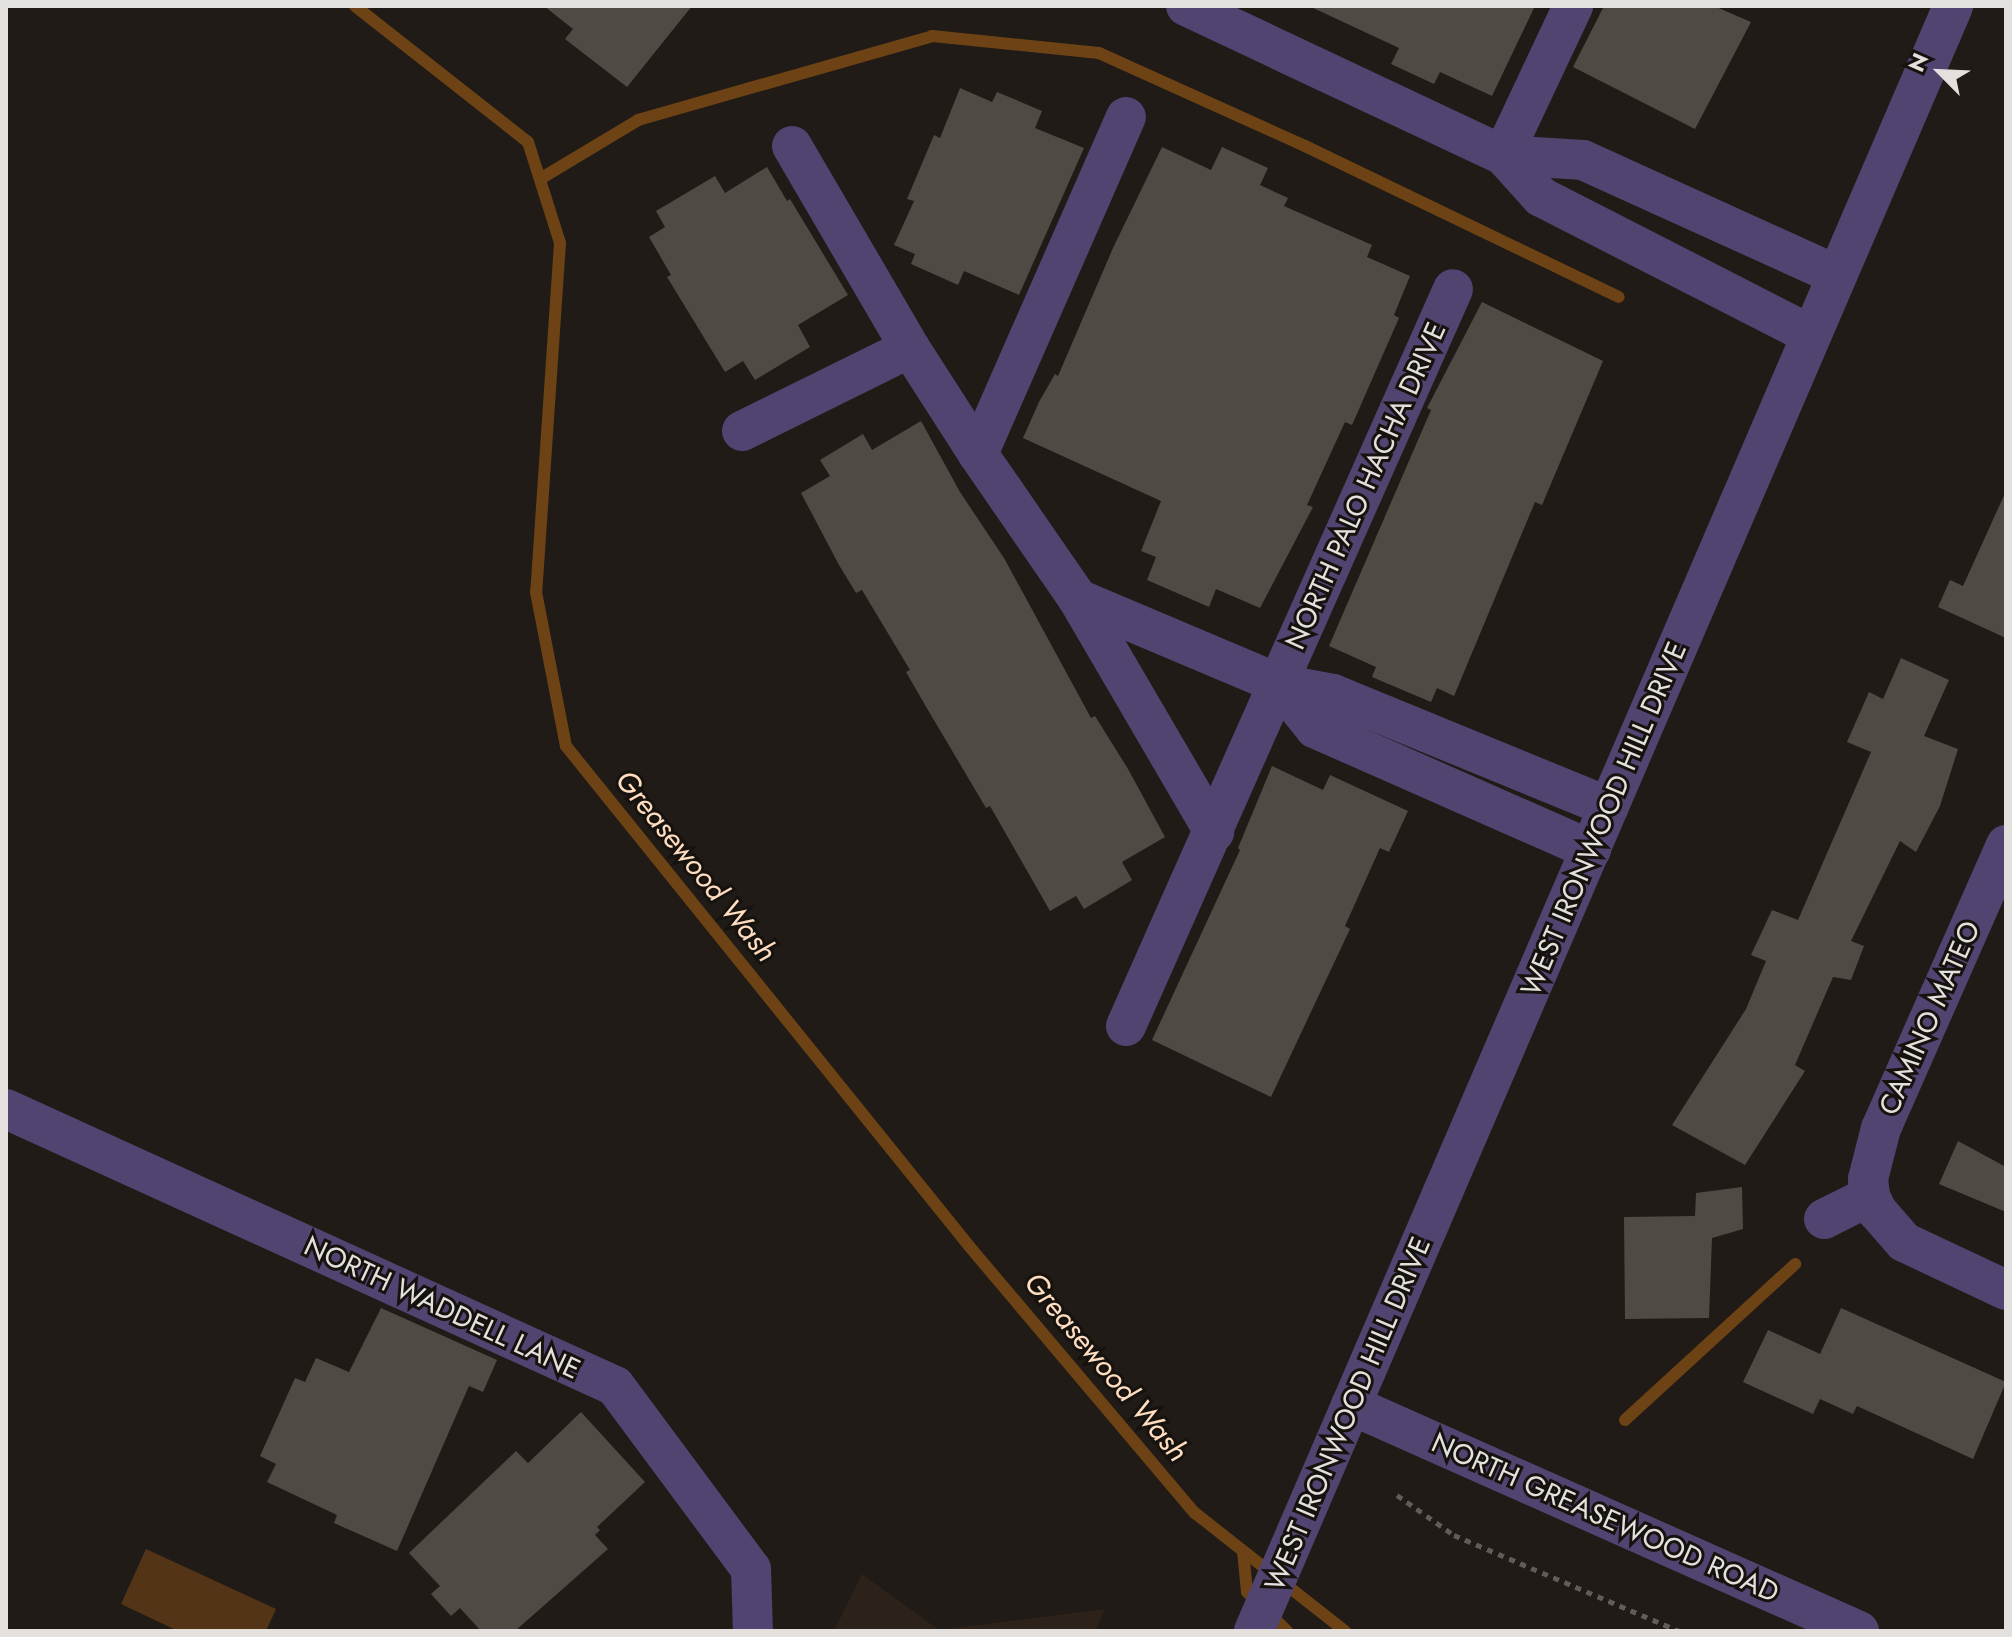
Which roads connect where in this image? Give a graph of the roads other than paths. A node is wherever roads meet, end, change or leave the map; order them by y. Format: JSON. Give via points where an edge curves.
{"nodes":[{"id":1,"x":1186,"y":6,"type":"edge"},
{"id":2,"x":1573,"y":6,"type":"edge"},
{"id":3,"x":1953,"y":6,"type":"edge"},
{"id":4,"x":1126,"y":117,"type":"dead end"},
{"id":5,"x":792,"y":146,"type":"dead end"},
{"id":6,"x":1503,"y":155,"type":"junction"},
{"id":7,"x":1654,"y":193,"type":"junction"},
{"id":8,"x":1627,"y":241,"type":"junction"},
{"id":9,"x":1836,"y":275,"type":"junction"},
{"id":10,"x":1453,"y":289,"type":"dead end"},
{"id":11,"x":1811,"y":335,"type":"junction"},
{"id":12,"x":910,"y":348,"type":"junction"},
{"id":13,"x":742,"y":431,"type":"dead end"},
{"id":14,"x":978,"y":454,"type":"junction"},
{"id":15,"x":1078,"y":599,"type":"junction"},
{"id":16,"x":1279,"y":684,"type":"junction"},
{"id":17,"x":1408,"y":725,"type":"junction"},
{"id":18,"x":1392,"y":762,"type":"junction"},
{"id":19,"x":1609,"y":807,"type":"junction"},
{"id":20,"x":1214,"y":832,"type":"junction"},
{"id":21,"x":2006,"y":845,"type":"edge"},
{"id":22,"x":1591,"y":850,"type":"junction"},
{"id":23,"x":1126,"y":1026,"type":"dead end"},
{"id":24,"x":7,"y":1110,"type":"edge"},
{"id":25,"x":1870,"y":1196,"type":"junction"},
{"id":26,"x":1824,"y":1219,"type":"dead end"},
{"id":27,"x":2006,"y":1290,"type":"edge"},
{"id":28,"x":1351,"y":1405,"type":"junction"},
{"id":29,"x":753,"y":1631,"type":"edge"},
{"id":30,"x":1254,"y":1631,"type":"edge"},
{"id":31,"x":1859,"y":1631,"type":"edge"}],
"edges":[{"from":1,"to":6,"type":"street"},
{"from":2,"to":6,"type":"street"},
{"from":3,"to":9,"type":"street","name":"WEST IRONWOOD HILL DRIVE"},
{"from":4,"to":14,"type":"street"},
{"from":5,"to":12,"type":"street"},
{"from":6,"to":7,"type":"street","via":[[1583,160]]},
{"from":6,"to":8,"type":"street","via":[[1541,197]]},
{"from":7,"to":8,"type":"street"},
{"from":7,"to":9,"type":"street"},
{"from":8,"to":11,"type":"street"},
{"from":9,"to":11,"type":"street","name":"WEST IRONWOOD HILL DRIVE"},
{"from":10,"to":16,"type":"street","name":"NORTH PALO HACHA DRIVE"},
{"from":11,"to":19,"type":"street","name":"WEST IRONWOOD HILL DRIVE"},
{"from":12,"to":13,"type":"street"},
{"from":12,"to":14,"type":"street"},
{"from":14,"to":15,"type":"street"},
{"from":15,"to":16,"type":"street","name":"NORTH PALO HACHA DRIVE"},
{"from":15,"to":20,"type":"street"},
{"from":16,"to":17,"type":"street","name":"NORTH PALO HACHA DRIVE","via":[[1333,694]]},
{"from":16,"to":18,"type":"street","name":"NORTH PALO HACHA DRIVE","via":[[1315,728]]},
{"from":16,"to":20,"type":"street","name":"NORTH PALO HACHA DRIVE"},
{"from":17,"to":18,"type":"street"},
{"from":17,"to":19,"type":"street","name":"NORTH PALO HACHA DRIVE"},
{"from":18,"to":22,"type":"street","name":"NORTH PALO HACHA DRIVE"},
{"from":19,"to":22,"type":"street","name":"WEST IRONWOOD HILL DRIVE"},
{"from":20,"to":23,"type":"street","name":"NORTH PALO HACHA DRIVE"},
{"from":21,"to":25,"type":"street","name":"CAMINO MATEO","via":[[1881,1128],[1869,1165]]},
{"from":22,"to":28,"type":"street","name":"WEST IRONWOOD HILL DRIVE"},
{"from":24,"to":29,"type":"street","name":"NORTH WADDELL LANE","via":[[615,1386],[751,1569]]},
{"from":25,"to":26,"type":"street"},
{"from":25,"to":27,"type":"street","via":[[1904,1242]]},
{"from":28,"to":30,"type":"street","name":"WEST IRONWOOD HILL DRIVE"},
{"from":28,"to":31,"type":"street","name":"NORTH GREASEWOOD ROAD"}]}
